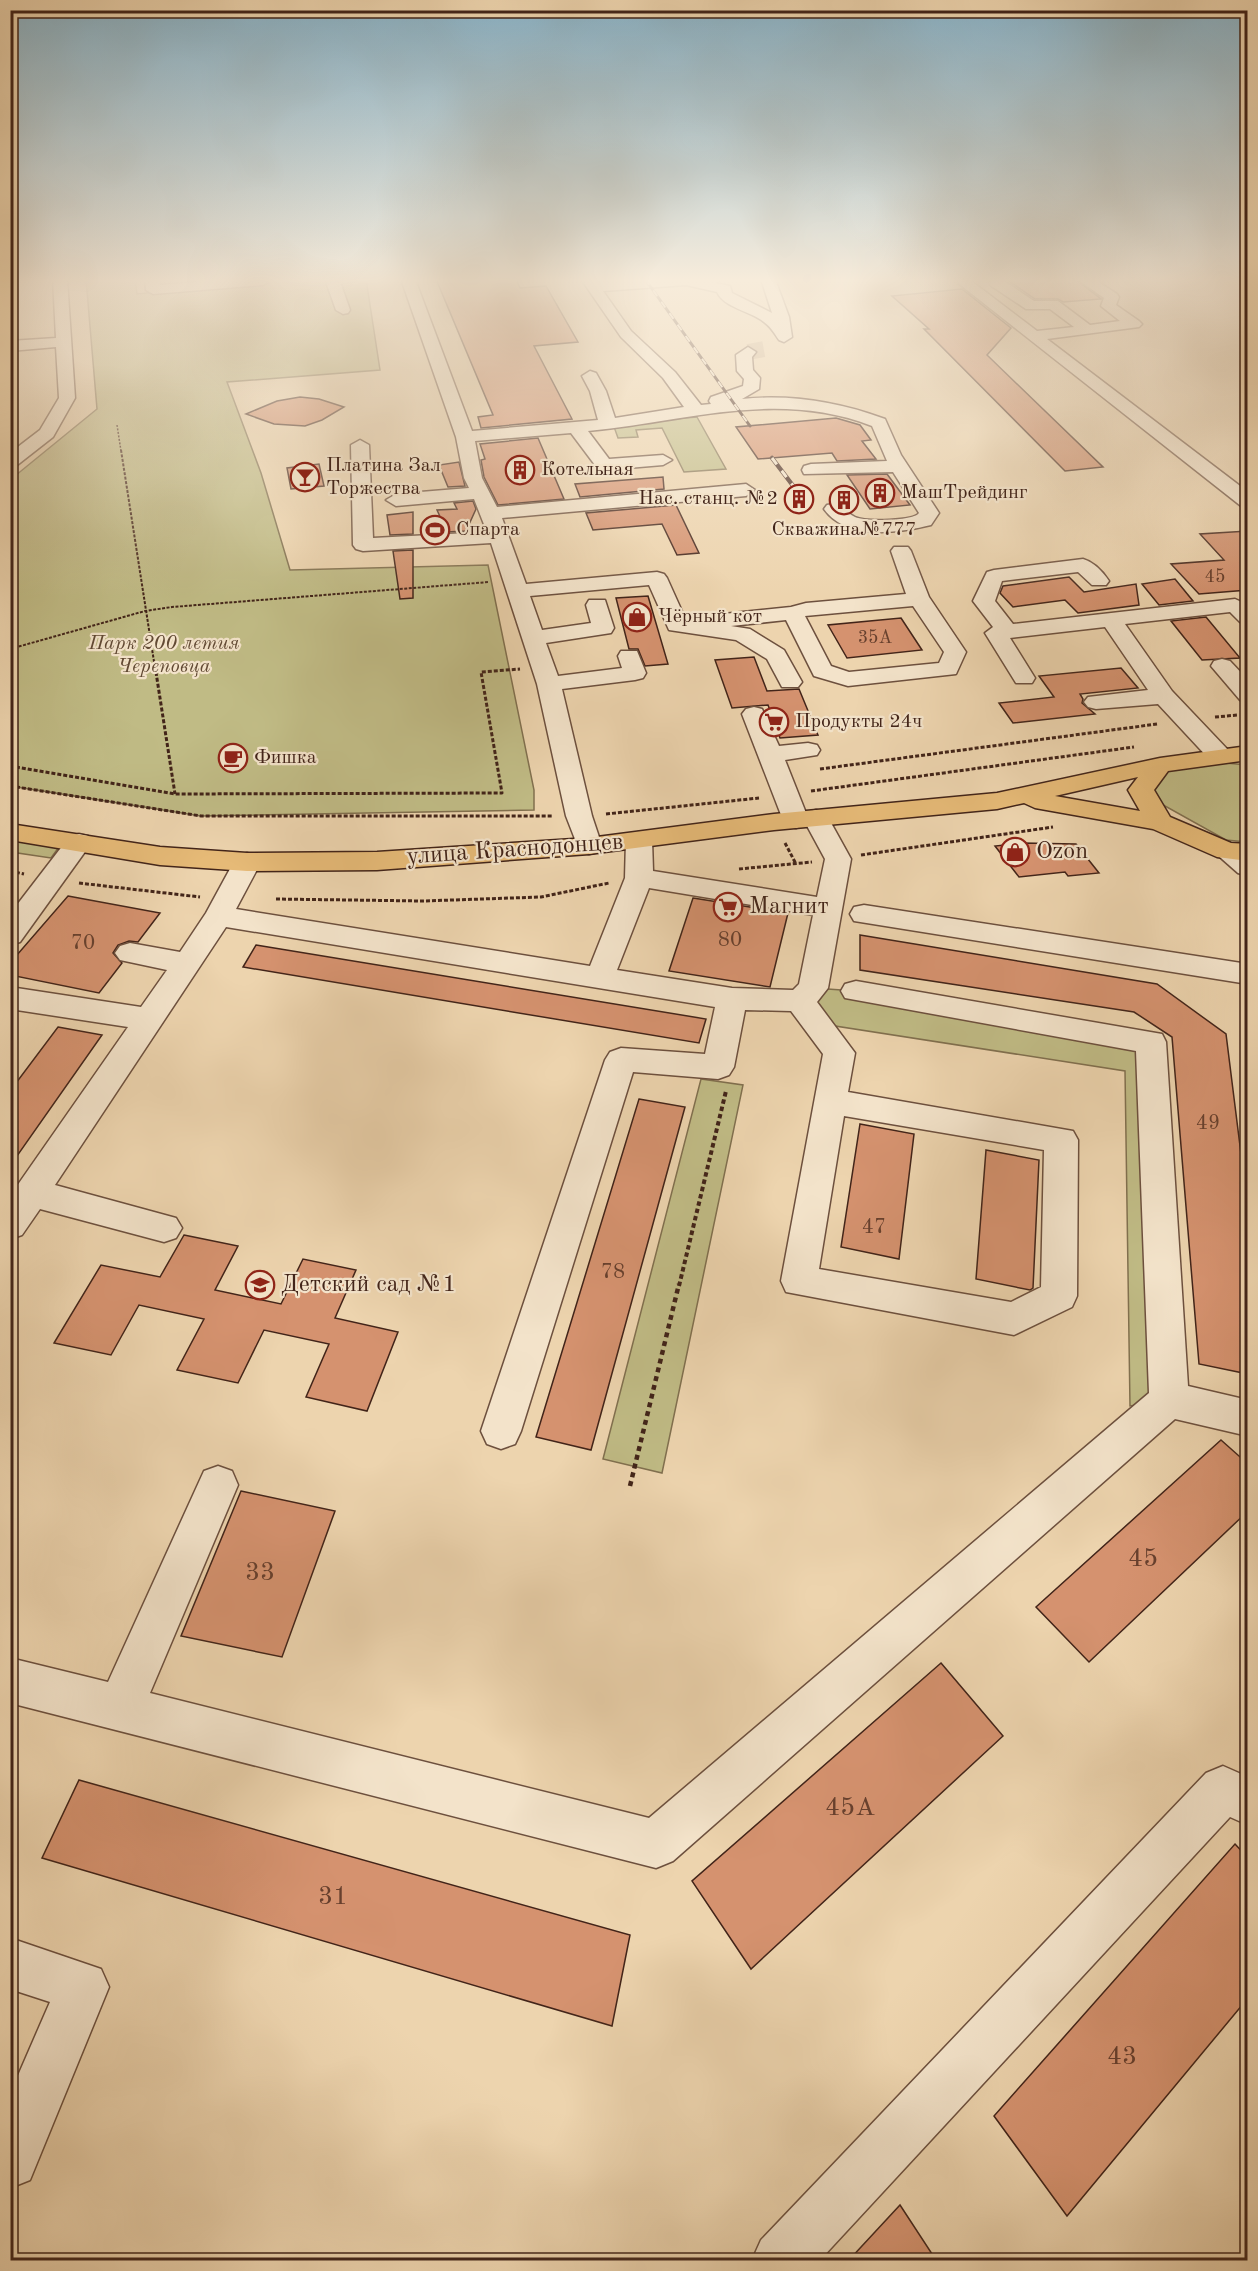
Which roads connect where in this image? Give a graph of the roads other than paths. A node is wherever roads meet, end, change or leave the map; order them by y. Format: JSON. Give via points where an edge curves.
{"nodes":[{"id":1,"x":66,"y":385,"type":"edge"},
{"id":2,"x":446,"y":385,"type":"edge"},
{"id":3,"x":595,"y":385,"type":"edge"},
{"id":4,"x":677,"y":385,"type":"edge"},
{"id":5,"x":751,"y":385,"type":"tunnel mouth"},
{"id":6,"x":1096,"y":385,"type":"edge"},
{"id":7,"x":696,"y":412,"type":"junction"},
{"id":8,"x":675,"y":416,"type":"junction"},
{"id":9,"x":608,"y":424,"type":"junction"},
{"id":10,"x":577,"y":428,"type":"junction"},
{"id":11,"x":465,"y":437,"type":"junction"},
{"id":12,"x":360,"y":445,"type":"dead end"},
{"id":13,"x":867,"y":448,"type":"dead end"},
{"id":14,"x":663,"y":460,"type":"dead end"},
{"id":15,"x":896,"y":461,"type":"junction"},
{"id":16,"x":10,"y":462,"type":"edge"},
{"id":17,"x":604,"y":465,"type":"junction"},
{"id":18,"x":811,"y":470,"type":"dead end"},
{"id":19,"x":746,"y":490,"type":"dead end"},
{"id":20,"x":634,"y":500,"type":"junction"},
{"id":21,"x":396,"y":501,"type":"dead end"},
{"id":22,"x":1248,"y":502,"type":"edge"},
{"id":23,"x":486,"y":503,"type":"junction"},
{"id":24,"x":834,"y":509,"type":"dead end"},
{"id":25,"x":498,"y":537,"type":"junction"},
{"id":26,"x":901,"y":551,"type":"dead end"},
{"id":27,"x":1100,"y":581,"type":"dead end"},
{"id":28,"x":516,"y":586,"type":"junction"},
{"id":29,"x":919,"y":599,"type":"junction"},
{"id":30,"x":597,"y":605,"type":"dead end"},
{"id":31,"x":1243,"y":608,"type":"edge"},
{"id":32,"x":793,"y":614,"type":"junction"},
{"id":33,"x":1111,"y":620,"type":"junction"},
{"id":34,"x":677,"y":625,"type":"junction"},
{"id":35,"x":1008,"y":632,"type":"junction"},
{"id":36,"x":533,"y":638,"type":"junction"},
{"id":37,"x":629,"y":656,"type":"dead end"},
{"id":38,"x":1222,"y":666,"type":"dead end"},
{"id":39,"x":546,"y":675,"type":"junction"},
{"id":40,"x":1024,"y":678,"type":"dead end"},
{"id":41,"x":790,"y":682,"type":"dead end"},
{"id":42,"x":1248,"y":695,"type":"edge"},
{"id":43,"x":1164,"y":696,"type":"junction"},
{"id":44,"x":1096,"y":702,"type":"dead end"},
{"id":45,"x":754,"y":714,"type":"dead end"},
{"id":46,"x":808,"y":750,"type":"dead end"},
{"id":47,"x":1247,"y":753,"type":"edge"},
{"id":48,"x":1152,"y":755,"type":"junction"},
{"id":49,"x":1220,"y":756,"type":"junction"},
{"id":50,"x":778,"y":774,"type":"junction"},
{"id":51,"x":1019,"y":798,"type":"junction"},
{"id":52,"x":806,"y":819,"type":"junction"},
{"id":53,"x":1160,"y":822,"type":"junction"},
{"id":54,"x":10,"y":832,"type":"edge"},
{"id":55,"x":639,"y":840,"type":"junction"},
{"id":56,"x":79,"y":842,"type":"junction"},
{"id":57,"x":589,"y":846,"type":"junction"},
{"id":58,"x":1237,"y":852,"type":"edge"},
{"id":59,"x":248,"y":862,"type":"junction"},
{"id":60,"x":1248,"y":867,"type":"edge"},
{"id":61,"x":639,"y":878,"type":"junction"},
{"id":62,"x":827,"y":908,"type":"junction"},
{"id":63,"x":864,"y":914,"type":"dead end"},
{"id":64,"x":219,"y":916,"type":"junction"},
{"id":65,"x":10,"y":935,"type":"edge"},
{"id":66,"x":130,"y":953,"type":"dead end"},
{"id":67,"x":187,"y":963,"type":"junction"},
{"id":68,"x":1248,"y":974,"type":"edge"},
{"id":69,"x":600,"y":976,"type":"junction"},
{"id":70,"x":856,"y":991,"type":"dead end"},
{"id":71,"x":10,"y":998,"type":"edge"},
{"id":72,"x":732,"y":999,"type":"junction"},
{"id":73,"x":800,"y":1001,"type":"junction"},
{"id":74,"x":149,"y":1019,"type":"junction"},
{"id":75,"x":831,"y":1101,"type":"junction"},
{"id":76,"x":32,"y":1193,"type":"junction"},
{"id":77,"x":10,"y":1225,"type":"edge"},
{"id":78,"x":164,"y":1228,"type":"dead end"},
{"id":79,"x":1169,"y":1400,"type":"junction"},
{"id":80,"x":1248,"y":1418,"type":"edge"},
{"id":81,"x":501,"y":1431,"type":"dead end"},
{"id":82,"x":218,"y":1485,"type":"dead end"},
{"id":83,"x":10,"y":1680,"type":"edge"},
{"id":84,"x":120,"y":1708,"type":"junction"},
{"id":85,"x":1248,"y":1801,"type":"edge"},
{"id":86,"x":10,"y":1963,"type":"edge"},
{"id":87,"x":10,"y":2160,"type":"edge"},
{"id":88,"x":781,"y":2260,"type":"edge"}],
"edges":[{"from":1,"to":16,"type":"street","via":[[67,398],[47,433]]},
{"from":2,"to":11,"type":"street"},
{"from":3,"to":9,"type":"street"},
{"from":4,"to":8,"type":"street","via":[[693,405]]},
{"from":5,"to":7,"type":"street","via":[[751,389],[712,402]]},
{"from":6,"to":22,"type":"street"},
{"from":7,"to":8,"type":"street"},
{"from":7,"to":15,"type":"street","via":[[745,404],[845,410],[879,423]]},
{"from":8,"to":9,"type":"street"},
{"from":9,"to":10,"type":"street"},
{"from":10,"to":11,"type":"street"},
{"from":10,"to":17,"type":"street"},
{"from":11,"to":23,"type":"street","via":[[473,478]]},
{"from":12,"to":25,"type":"street","via":[[363,545]]},
{"from":13,"to":15,"type":"street","via":[[872,455]]},
{"from":14,"to":17,"type":"street"},
{"from":15,"to":18,"type":"street"},
{"from":15,"to":24,"type":"street","via":[[929,513],[924,521],[867,526],[847,521]]},
{"from":17,"to":20,"type":"street"},
{"from":19,"to":20,"type":"street"},
{"from":20,"to":23,"type":"street"},
{"from":21,"to":23,"type":"street"},
{"from":23,"to":25,"type":"street"},
{"from":25,"to":28,"type":"street"},
{"from":26,"to":29,"type":"street"},
{"from":27,"to":35,"type":"street","via":[[1083,565],[994,576],[984,602]]},
{"from":28,"to":34,"type":"street","via":[[657,578]]},
{"from":28,"to":36,"type":"street"},
{"from":29,"to":32,"type":"street","via":[[806,609]]},
{"from":29,"to":32,"type":"street","via":[[955,652],[948,669],[848,679],[822,671]]},
{"from":30,"to":36,"type":"street","via":[[603,628]]},
{"from":31,"to":33,"type":"street"},
{"from":32,"to":34,"type":"street"},
{"from":33,"to":35,"type":"street"},
{"from":33,"to":43,"type":"street"},
{"from":34,"to":41,"type":"street","via":[[742,634],[776,655]]},
{"from":35,"to":40,"type":"street","via":[[996,633]]},
{"from":36,"to":39,"type":"street"},
{"from":37,"to":39,"type":"street","via":[[635,673]]},
{"from":38,"to":42,"type":"street"},
{"from":39,"to":57,"type":"street"},
{"from":43,"to":44,"type":"street"},
{"from":43,"to":49,"type":"street"},
{"from":45,"to":50,"type":"street"},
{"from":46,"to":50,"type":"street"},
{"from":47,"to":49,"type":"main road","name":"улица Краснодонцев"},
{"from":48,"to":49,"type":"main road","name":"улица Краснодонцев"},
{"from":48,"to":51,"type":"main road","name":"улица Краснодонцев"},
{"from":48,"to":53,"type":"main road","via":[[1141,790]]},
{"from":50,"to":52,"type":"street"},
{"from":51,"to":52,"type":"main road","name":"улица Краснодонцев"},
{"from":51,"to":53,"type":"main road","name":"улица Краснодонцев"},
{"from":52,"to":55,"type":"main road","name":"улица Краснодонцев"},
{"from":52,"to":62,"type":"street","via":[[838,859]]},
{"from":53,"to":58,"type":"main road","name":"улица Краснодонцев"},
{"from":54,"to":56,"type":"main road","name":"улица Краснодонцев"},
{"from":55,"to":57,"type":"main road","name":"улица Краснодонцев"},
{"from":55,"to":61,"type":"street"},
{"from":56,"to":59,"type":"main road","name":"улица Краснодонцев","via":[[160,856]]},
{"from":56,"to":65,"type":"street"},
{"from":57,"to":59,"type":"main road","name":"улица Краснодонцев","via":[[377,861]]},
{"from":58,"to":60,"type":"street"},
{"from":59,"to":64,"type":"street"},
{"from":61,"to":62,"type":"street"},
{"from":61,"to":69,"type":"street"},
{"from":62,"to":73,"type":"street","via":[[813,988]]},
{"from":63,"to":68,"type":"street"},
{"from":64,"to":67,"type":"street"},
{"from":64,"to":69,"type":"street"},
{"from":66,"to":67,"type":"street"},
{"from":67,"to":74,"type":"street"},
{"from":69,"to":72,"type":"street"},
{"from":70,"to":79,"type":"street","via":[[1151,1042]]},
{"from":71,"to":74,"type":"street"},
{"from":72,"to":73,"type":"street"},
{"from":72,"to":81,"type":"street","via":[[718,1066],[621,1060]]},
{"from":73,"to":75,"type":"street","via":[[839,1053]]},
{"from":74,"to":76,"type":"street"},
{"from":75,"to":75,"type":"street","via":[[799,1281],[1014,1319],[1059,1296],[1061,1140]]},
{"from":76,"to":77,"type":"street"},
{"from":76,"to":78,"type":"street"},
{"from":79,"to":80,"type":"street"},
{"from":79,"to":84,"type":"street","via":[[656,1844]]},
{"from":82,"to":84,"type":"street"},
{"from":83,"to":84,"type":"street"},
{"from":85,"to":88,"type":"street","via":[[1222,1790]]},
{"from":86,"to":87,"type":"street","via":[[83,1987]]}]}
